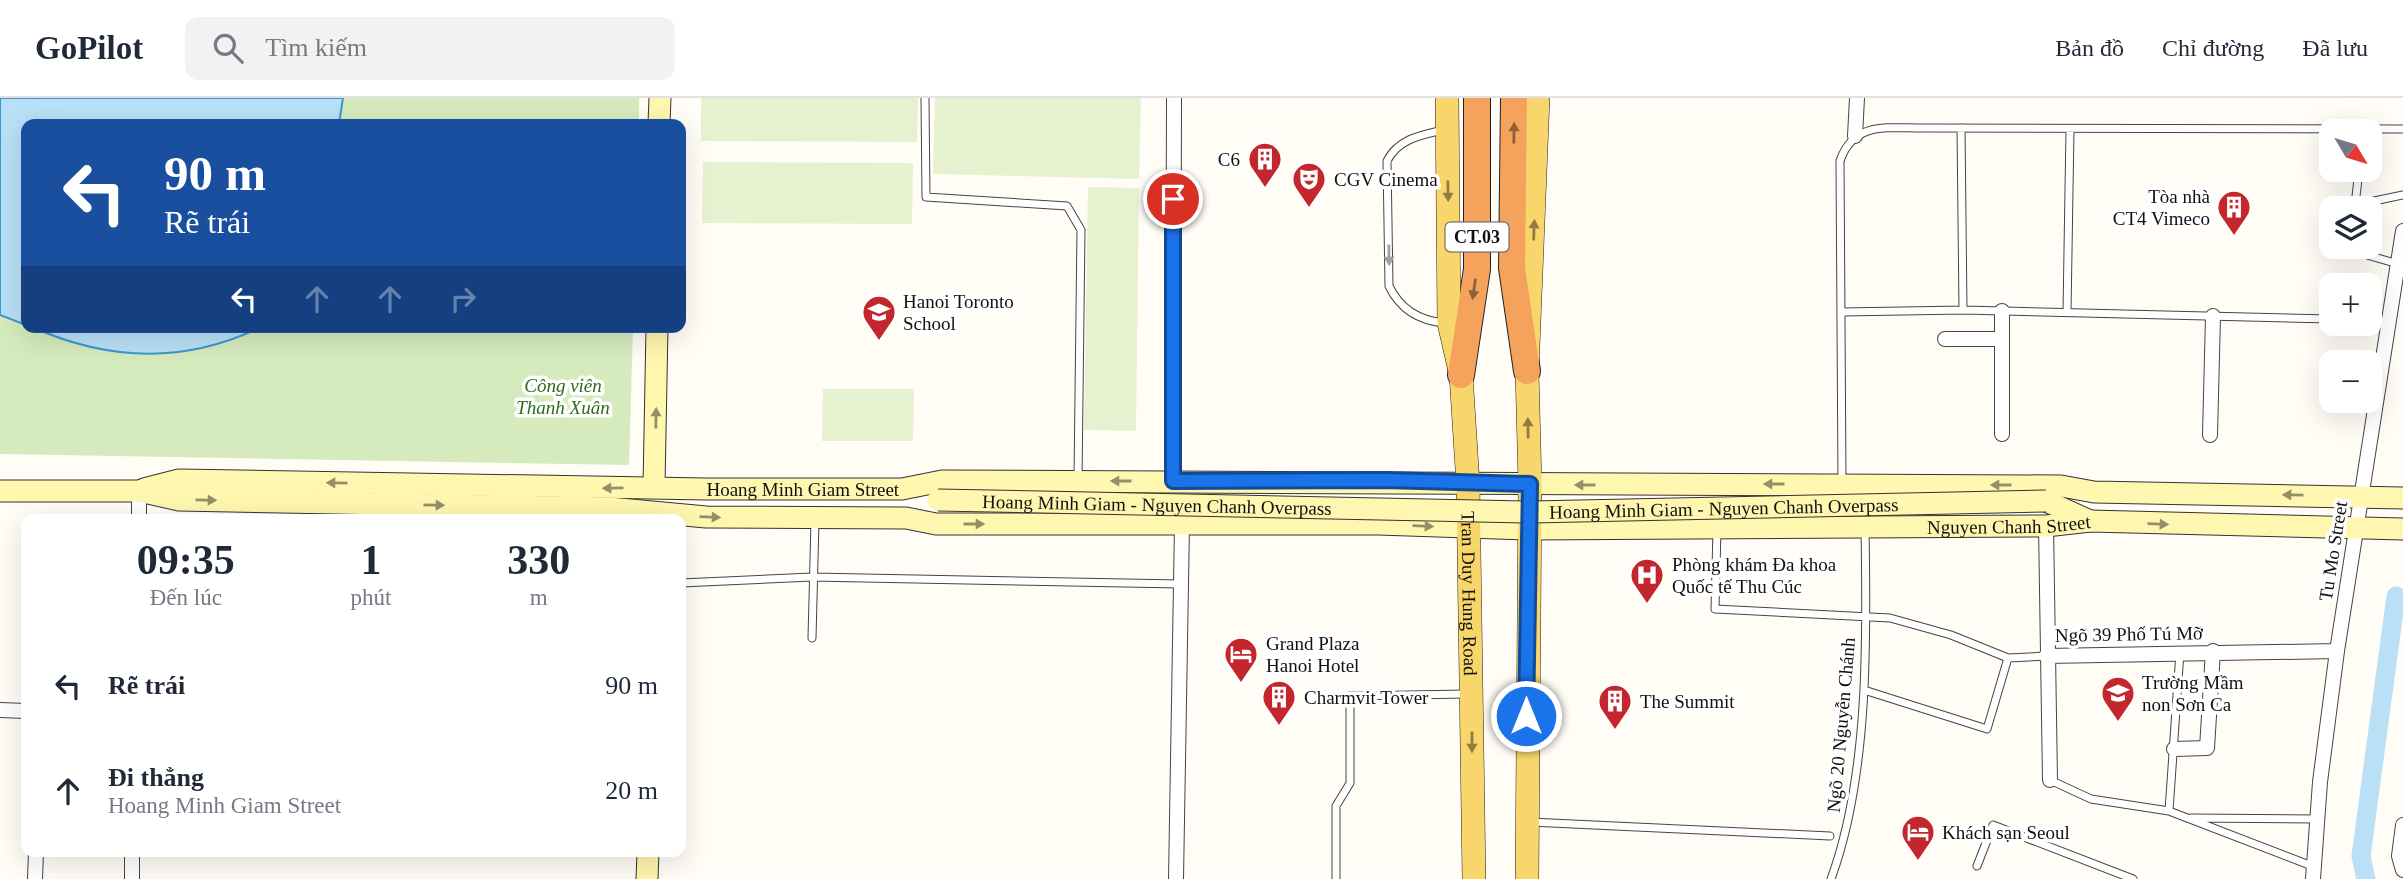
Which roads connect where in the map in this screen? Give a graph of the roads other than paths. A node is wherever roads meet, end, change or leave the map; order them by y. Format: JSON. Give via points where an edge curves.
{"nodes":[{"id":1,"x":660,"y":98,"type":"edge"},
{"id":2,"x":925,"y":98,"type":"edge"},
{"id":3,"x":1174,"y":98,"type":"edge"},
{"id":4,"x":1447,"y":98,"type":"edge"},
{"id":5,"x":1476,"y":98,"type":"edge"},
{"id":6,"x":1514,"y":98,"type":"edge"},
{"id":7,"x":1538,"y":98,"type":"edge"},
{"id":8,"x":1857,"y":98,"type":"edge"},
{"id":9,"x":659,"y":119,"type":"edge"},
{"id":10,"x":1961,"y":128,"type":"junction"},
{"id":11,"x":1448,"y":129,"type":"junction"},
{"id":12,"x":2070,"y":129,"type":"junction"},
{"id":13,"x":2403,"y":129,"type":"edge"},
{"id":14,"x":2319,"y":130,"type":"edge"},
{"id":15,"x":2382,"y":130,"type":"edge"},
{"id":16,"x":1855,"y":136,"type":"junction"},
{"id":17,"x":2403,"y":195,"type":"edge"},
{"id":18,"x":2382,"y":200,"type":"edge"},
{"id":19,"x":2403,"y":231,"type":"edge"},
{"id":20,"x":2381,"y":259,"type":"edge"},
{"id":21,"x":2398,"y":264,"type":"junction"},
{"id":22,"x":1962,"y":310,"type":"junction"},
{"id":23,"x":2002,"y":311,"type":"junction"},
{"id":24,"x":1842,"y":312,"type":"junction"},
{"id":25,"x":2067,"y":312,"type":"junction"},
{"id":26,"x":2213,"y":316,"type":"junction"},
{"id":27,"x":2319,"y":319,"type":"edge"},
{"id":28,"x":2382,"y":321,"type":"edge"},
{"id":29,"x":2389,"y":321,"type":"junction"},
{"id":30,"x":1449,"y":323,"type":"junction"},
{"id":31,"x":657,"y":333,"type":"edge"},
{"id":32,"x":1945,"y":339,"type":"dead end"},
{"id":33,"x":2002,"y":339,"type":"junction"},
{"id":34,"x":1527,"y":371,"type":"junction"},
{"id":35,"x":1461,"y":375,"type":"junction"},
{"id":36,"x":2002,"y":434,"type":"dead end"},
{"id":37,"x":2210,"y":435,"type":"dead end"},
{"id":38,"x":1385,"y":480,"type":"junction"},
{"id":39,"x":1078,"y":481,"type":"junction"},
{"id":40,"x":1173,"y":481,"type":"junction"},
{"id":41,"x":1468,"y":484,"type":"junction"},
{"id":42,"x":1530,"y":484,"type":"junction"},
{"id":43,"x":1842,"y":484,"type":"junction"},
{"id":44,"x":654,"y":486,"type":"junction"},
{"id":45,"x":1641,"y":486,"type":"junction"},
{"id":46,"x":902,"y":489,"type":"junction"},
{"id":47,"x":0,"y":491,"type":"edge"},
{"id":48,"x":139,"y":491,"type":"junction"},
{"id":49,"x":2094,"y":492,"type":"junction"},
{"id":50,"x":2361,"y":497,"type":"junction"},
{"id":51,"x":2403,"y":498,"type":"edge"},
{"id":52,"x":938,"y":500,"type":"junction"},
{"id":53,"x":2046,"y":501,"type":"junction"},
{"id":54,"x":139,"y":514,"type":"edge"},
{"id":55,"x":605,"y":514,"type":"edge"},
{"id":56,"x":686,"y":518,"type":"edge"},
{"id":57,"x":906,"y":518,"type":"junction"},
{"id":58,"x":815,"y":520,"type":"junction"},
{"id":59,"x":2090,"y":521,"type":"junction"},
{"id":60,"x":1182,"y":524,"type":"junction"},
{"id":61,"x":1378,"y":524,"type":"junction"},
{"id":62,"x":2046,"y":526,"type":"junction"},
{"id":63,"x":1468,"y":527,"type":"junction"},
{"id":64,"x":1628,"y":528,"type":"junction"},
{"id":65,"x":1717,"y":528,"type":"junction"},
{"id":66,"x":1865,"y":528,"type":"junction"},
{"id":67,"x":1529,"y":529,"type":"junction"},
{"id":68,"x":2403,"y":529,"type":"edge"},
{"id":69,"x":2355,"y":530,"type":"junction"},
{"id":70,"x":812,"y":577,"type":"junction"},
{"id":71,"x":686,"y":583,"type":"edge"},
{"id":72,"x":1181,"y":584,"type":"junction"},
{"id":73,"x":1866,"y":616,"type":"junction"},
{"id":74,"x":812,"y":638,"type":"dead end"},
{"id":75,"x":2337,"y":650,"type":"junction"},
{"id":76,"x":2213,"y":651,"type":"junction"},
{"id":77,"x":2180,"y":652,"type":"junction"},
{"id":78,"x":2046,"y":656,"type":"junction"},
{"id":79,"x":2008,"y":658,"type":"junction"},
{"id":80,"x":1864,"y":690,"type":"junction"},
{"id":81,"x":1471,"y":694,"type":"junction"},
{"id":82,"x":0,"y":710,"type":"edge"},
{"id":83,"x":21,"y":711,"type":"edge"},
{"id":84,"x":2174,"y":748,"type":"junction"},
{"id":85,"x":2050,"y":780,"type":"joint"},
{"id":86,"x":2169,"y":811,"type":"junction"},
{"id":87,"x":2187,"y":818,"type":"junction"},
{"id":88,"x":2317,"y":819,"type":"junction"},
{"id":89,"x":1526,"y":821,"type":"junction"},
{"id":90,"x":2403,"y":825,"type":"edge"},
{"id":91,"x":1830,"y":836,"type":"dead end"},
{"id":92,"x":36,"y":857,"type":"edge"},
{"id":93,"x":132,"y":857,"type":"edge"},
{"id":94,"x":648,"y":857,"type":"edge"},
{"id":95,"x":1977,"y":866,"type":"dead end"},
{"id":96,"x":2403,"y":870,"type":"edge"},
{"id":97,"x":2313,"y":873,"type":"edge"},
{"id":98,"x":36,"y":879,"type":"edge"},
{"id":99,"x":132,"y":879,"type":"edge"},
{"id":100,"x":647,"y":879,"type":"edge"},
{"id":101,"x":1176,"y":879,"type":"edge"},
{"id":102,"x":1336,"y":879,"type":"edge"},
{"id":103,"x":1474,"y":879,"type":"edge"},
{"id":104,"x":1527,"y":879,"type":"edge"},
{"id":105,"x":1831,"y":879,"type":"edge"},
{"id":106,"x":2133,"y":879,"type":"edge"}],
"edges":[{"from":1,"to":9,"type":"street"},
{"from":2,"to":39,"type":"lane","via":[[926,197],[1067,206],[1082,230]]},
{"from":3,"to":40,"type":"street"},
{"from":4,"to":11,"type":"main road","name":"Tran Duy Hung Road"},
{"from":5,"to":35,"type":"highway","number":"CT.03","one_way":true,"via":[[1477,269]]},
{"from":34,"to":6,"type":"highway","number":"CT.03","one_way":true,"via":[[1512,268]]},
{"from":34,"to":7,"type":"main road","one_way":true},
{"from":8,"to":16,"type":"street"},
{"from":10,"to":12,"type":"lane"},
{"from":10,"to":16,"type":"lane","via":[[1869,130]]},
{"from":10,"to":22,"type":"lane"},
{"from":11,"to":30,"type":"main road","name":"Tran Duy Hung Road","one_way":true},
{"from":11,"to":30,"type":"lane","one_way":true,"via":[[1407,140],[1393,149],[1387,160],[1389,286],[1404,307],[1428,321]]},
{"from":12,"to":14,"type":"lane"},
{"from":12,"to":25,"type":"lane"},
{"from":13,"to":15,"type":"lane"},
{"from":16,"to":24,"type":"lane","via":[[1840,161]]},
{"from":17,"to":18,"type":"lane"},
{"from":19,"to":21,"type":"street","name":"Tu Mo Street"},
{"from":20,"to":21,"type":"lane"},
{"from":21,"to":29,"type":"street","name":"Tu Mo Street"},
{"from":22,"to":23,"type":"lane"},
{"from":22,"to":24,"type":"lane"},
{"from":23,"to":25,"type":"lane"},
{"from":23,"to":33,"type":"street"},
{"from":24,"to":43,"type":"lane"},
{"from":25,"to":26,"type":"lane"},
{"from":26,"to":27,"type":"lane"},
{"from":26,"to":37,"type":"street"},
{"from":28,"to":29,"type":"lane"},
{"from":29,"to":50,"type":"street","name":"Tu Mo Street"},
{"from":30,"to":35,"type":"main road","name":"Tran Duy Hung Road"},
{"from":44,"to":31,"type":"street","one_way":true},
{"from":32,"to":33,"type":"street"},
{"from":33,"to":36,"type":"street"},
{"from":42,"to":34,"type":"main road","one_way":true},
{"from":35,"to":41,"type":"main road","name":"Tran Duy Hung Road"},
{"from":38,"to":40,"type":"street","name":"Hoang Minh Giam Street"},
{"from":38,"to":41,"type":"street","name":"Hoang Minh Giam Street"},
{"from":38,"to":61,"type":"street","via":[[1405,495],[1405,507]]},
{"from":40,"to":39,"type":"street","name":"Hoang Minh Giam Street","one_way":true},
{"from":39,"to":46,"type":"street","name":"Hoang Minh Giam Street","via":[[942,481]]},
{"from":41,"to":42,"type":"street","name":"Hoang Minh Giam Street"},
{"from":41,"to":63,"type":"main road","name":"Tran Duy Hung Road"},
{"from":45,"to":42,"type":"street","name":"Nguyen Chanh Street","one_way":true},
{"from":42,"to":67,"type":"main road"},
{"from":43,"to":45,"type":"street","name":"Nguyen Chanh Street","one_way":true},
{"from":49,"to":43,"type":"street","name":"Nguyen Chanh Street","one_way":true,"via":[[2061,486]]},
{"from":44,"to":46,"type":"street","name":"Hoang Minh Giam Street"},
{"from":44,"to":48,"type":"street","name":"Hoang Minh Giam Street","one_way":true,"via":[[614,489],[179,480]]},
{"from":45,"to":64,"type":"street","via":[[1616,500],[1612,508],[1616,522]]},
{"from":46,"to":52,"type":"street","name":"Hoang Minh Giam - Nguyen Chanh Overpass"},
{"from":47,"to":48,"type":"street","name":"Hoang Minh Giam Street"},
{"from":48,"to":54,"type":"street"},
{"from":48,"to":55,"type":"street","name":"Hoang Minh Giam Street","one_way":true,"via":[[179,500]]},
{"from":50,"to":49,"type":"street","name":"Nguyen Chanh Street","one_way":true},
{"from":49,"to":53,"type":"street","name":"Hoang Minh Giam - Nguyen Chanh Overpass"},
{"from":50,"to":51,"type":"street","name":"Nguyen Chanh Street"},
{"from":50,"to":69,"type":"street","name":"Tu Mo Street"},
{"from":52,"to":53,"type":"street","name":"Hoang Minh Giam - Nguyen Chanh Overpass","bridge":true,"via":[[1532,512]]},
{"from":52,"to":57,"type":"street"},
{"from":53,"to":59,"type":"street","name":"Hoang Minh Giam - Nguyen Chanh Overpass"},
{"from":56,"to":58,"type":"street","name":"Hoang Minh Giam Street","one_way":true},
{"from":57,"to":58,"type":"street","name":"Hoang Minh Giam Street"},
{"from":57,"to":60,"type":"street","name":"Hoang Minh Giam Street","one_way":true,"via":[[936,524]]},
{"from":58,"to":70,"type":"lane"},
{"from":59,"to":62,"type":"street","name":"Nguyen Chanh Street"},
{"from":59,"to":69,"type":"street","name":"Nguyen Chanh Street","one_way":true},
{"from":60,"to":61,"type":"street","name":"Hoang Minh Giam Street"},
{"from":60,"to":72,"type":"street"},
{"from":61,"to":63,"type":"street","name":"Hoang Minh Giam Street","one_way":true},
{"from":62,"to":66,"type":"street","name":"Nguyen Chanh Street"},
{"from":62,"to":78,"type":"street"},
{"from":63,"to":67,"type":"street","name":"Hoang Minh Giam Street"},
{"from":63,"to":81,"type":"main road","name":"Tran Duy Hung Road"},
{"from":64,"to":65,"type":"street","name":"Nguyen Chanh Street"},
{"from":64,"to":67,"type":"street","name":"Nguyen Chanh Street"},
{"from":65,"to":66,"type":"street","name":"Nguyen Chanh Street"},
{"from":65,"to":73,"type":"lane","via":[[1715,609]]},
{"from":66,"to":73,"type":"lane","name":"Ngõ 20 Nguyễn Chánh"},
{"from":67,"to":89,"type":"main road"},
{"from":68,"to":69,"type":"street","name":"Nguyen Chanh Street"},
{"from":69,"to":75,"type":"street","name":"Tu Mo Street"},
{"from":70,"to":71,"type":"lane"},
{"from":70,"to":72,"type":"lane"},
{"from":70,"to":74,"type":"lane"},
{"from":72,"to":101,"type":"street"},
{"from":73,"to":79,"type":"lane","via":[[1951,635]]},
{"from":73,"to":80,"type":"lane","name":"Ngõ 20 Nguyễn Chánh"},
{"from":75,"to":76,"type":"street","name":"Ngõ 39 Phố Tú Mỡ"},
{"from":75,"to":88,"type":"street","name":"Tu Mo Street"},
{"from":76,"to":77,"type":"street","name":"Ngõ 39 Phố Tú Mỡ"},
{"from":76,"to":84,"type":"street","name":"Ngõ 39 Phố Tú Mỡ","via":[[2207,748]]},
{"from":77,"to":78,"type":"street","name":"Ngõ 39 Phố Tú Mỡ"},
{"from":77,"to":84,"type":"lane"},
{"from":78,"to":79,"type":"lane"},
{"from":78,"to":85,"type":"street"},
{"from":79,"to":80,"type":"lane","via":[[1987,729]]},
{"from":80,"to":105,"type":"lane","name":"Ngõ 20 Nguyễn Chánh","via":[[1847,837]]},
{"from":81,"to":102,"type":"lane","via":[[1350,696],[1350,783],[1336,806]]},
{"from":81,"to":103,"type":"main road","name":"Tran Duy Hung Road","one_way":true},
{"from":82,"to":83,"type":"street"},
{"from":84,"to":86,"type":"lane"},
{"from":85,"to":86,"type":"lane","via":[[2091,799]]},
{"from":86,"to":87,"type":"lane"},
{"from":87,"to":88,"type":"lane"},
{"from":87,"to":97,"type":"lane"},
{"from":88,"to":97,"type":"street","name":"Tu Mo Street"},
{"from":89,"to":91,"type":"lane"},
{"from":89,"to":104,"type":"main road"},
{"from":90,"to":96,"type":"street","via":[[2399,856]]},
{"from":92,"to":98,"type":"street"},
{"from":93,"to":99,"type":"street"},
{"from":94,"to":100,"type":"street"},
{"from":95,"to":106,"type":"lane","via":[[1993,825]]}]}
